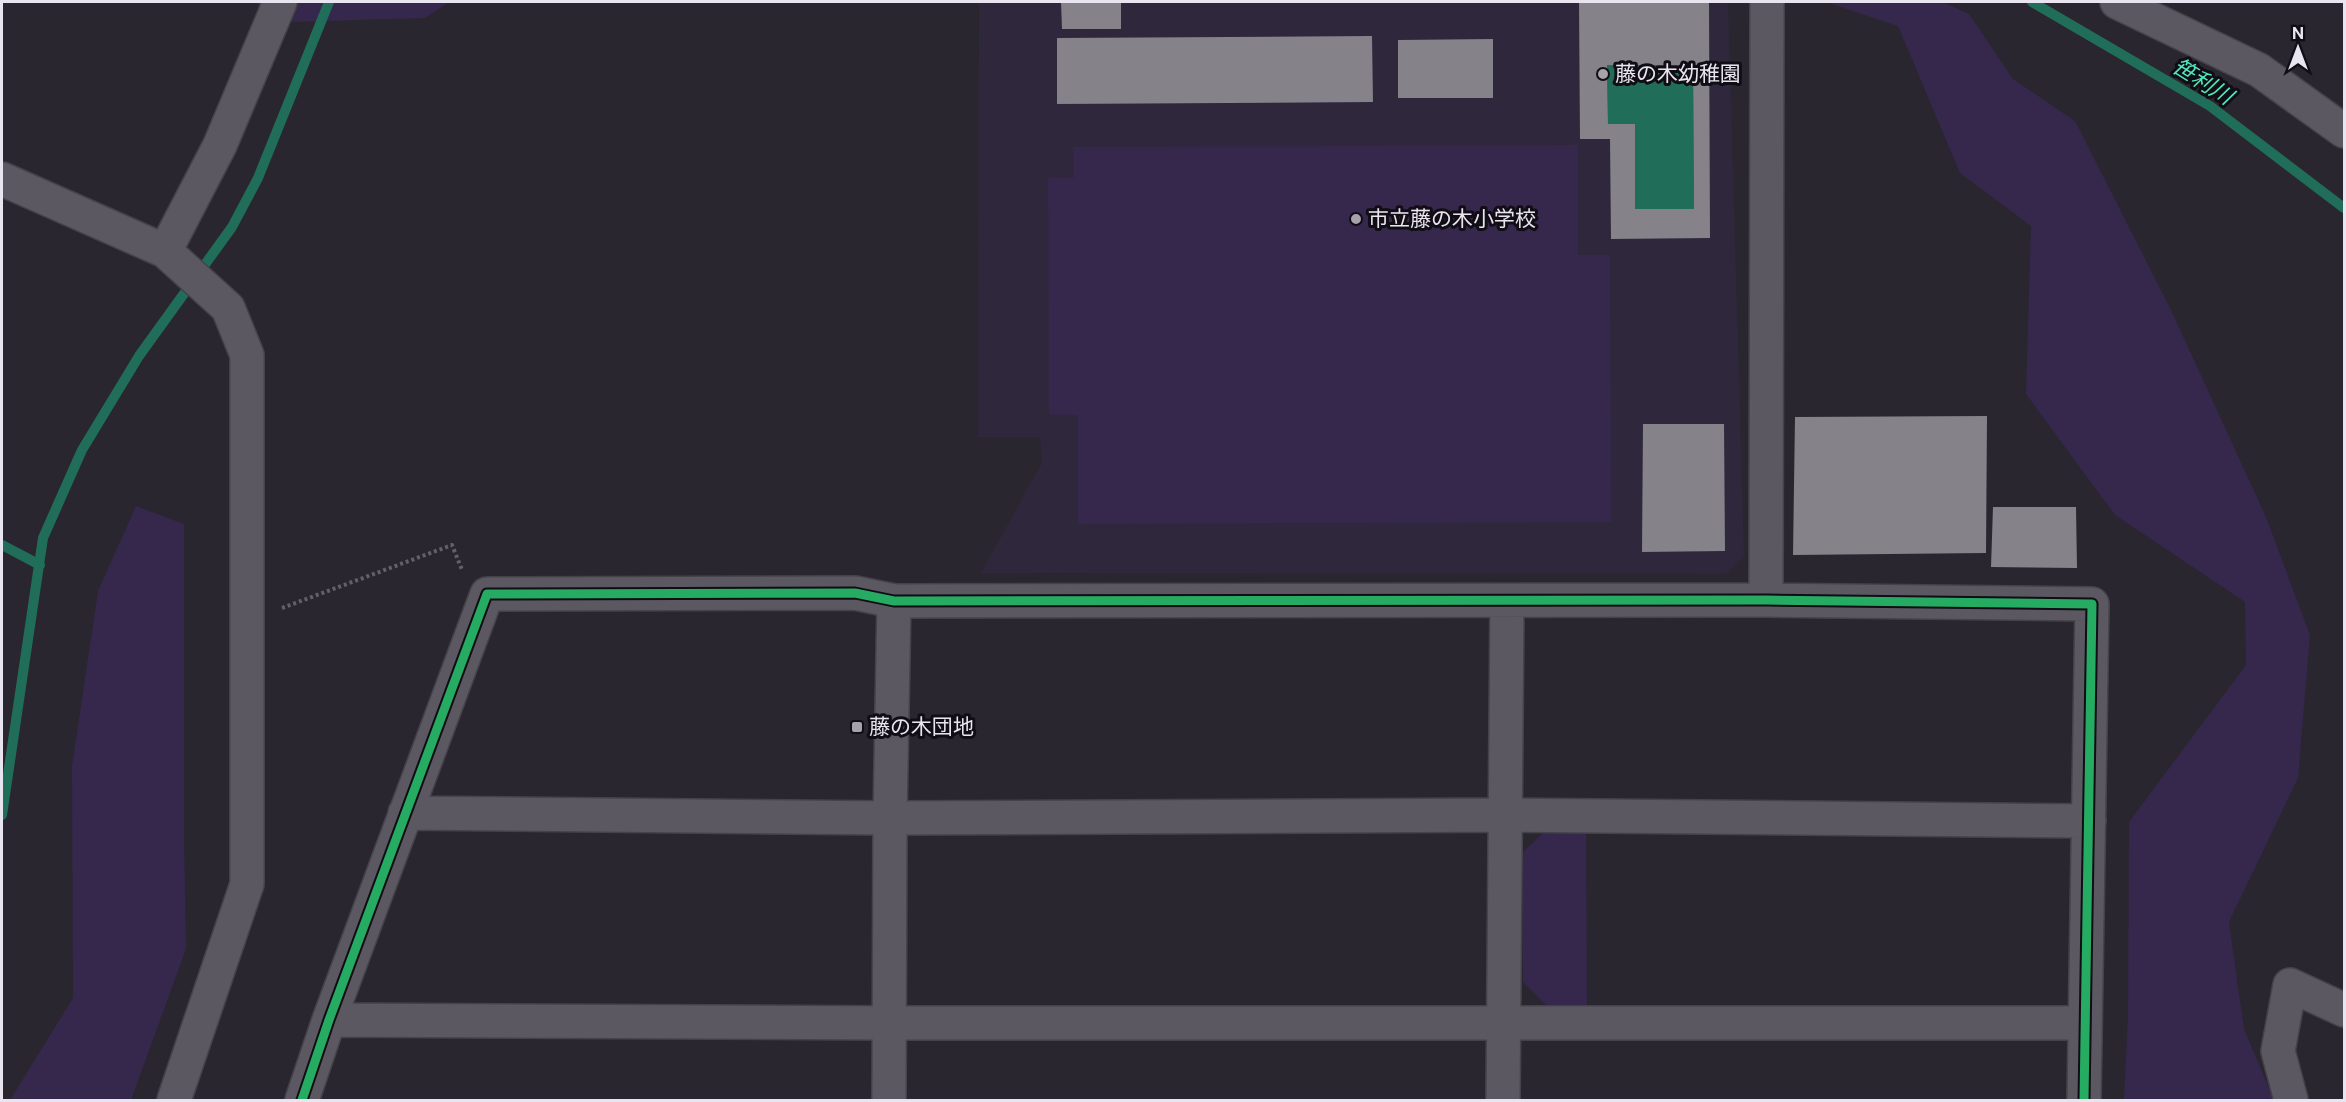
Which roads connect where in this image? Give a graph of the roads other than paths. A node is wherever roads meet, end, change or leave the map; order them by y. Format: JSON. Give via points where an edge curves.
{"nodes":[{"id":1,"x":280,"y":2,"type":"edge"},
{"id":2,"x":1767,"y":2,"type":"edge"},
{"id":3,"x":2117,"y":2,"type":"edge"},
{"id":4,"x":2344,"y":131,"type":"edge"},
{"id":5,"x":2,"y":179,"type":"edge"},
{"id":6,"x":169,"y":254,"type":"junction"},
{"id":7,"x":1507,"y":600,"type":"junction"},
{"id":8,"x":1766,"y":600,"type":"junction"},
{"id":9,"x":894,"y":601,"type":"junction"},
{"id":10,"x":405,"y":813,"type":"junction"},
{"id":11,"x":1506,"y":815,"type":"junction"},
{"id":12,"x":890,"y":818,"type":"junction"},
{"id":13,"x":2088,"y":821,"type":"junction"},
{"id":14,"x":2344,"y":1010,"type":"edge"},
{"id":15,"x":329,"y":1020,"type":"junction"},
{"id":16,"x":889,"y":1023,"type":"junction"},
{"id":17,"x":1504,"y":1023,"type":"junction"},
{"id":18,"x":2085,"y":1023,"type":"junction"},
{"id":19,"x":174,"y":1101,"type":"edge"},
{"id":20,"x":302,"y":1101,"type":"edge"},
{"id":21,"x":889,"y":1101,"type":"edge"},
{"id":22,"x":1503,"y":1101,"type":"edge"},
{"id":23,"x":2084,"y":1101,"type":"edge"},
{"id":24,"x":2291,"y":1101,"type":"edge"}],
"edges":[{"from":1,"to":6,"type":"street"},
{"from":2,"to":8,"type":"street"},
{"from":3,"to":4,"type":"street","via":[[2259,70]]},
{"from":5,"to":6,"type":"street"},
{"from":6,"to":19,"type":"street","via":[[228,308],[247,355],[247,884]]},
{"from":7,"to":8,"type":"street"},
{"from":7,"to":9,"type":"street"},
{"from":7,"to":11,"type":"street"},
{"from":8,"to":13,"type":"street","via":[[2092,604]]},
{"from":9,"to":10,"type":"street","via":[[855,593],[487,594]]},
{"from":9,"to":12,"type":"street"},
{"from":10,"to":12,"type":"street"},
{"from":10,"to":15,"type":"street"},
{"from":11,"to":12,"type":"street"},
{"from":11,"to":13,"type":"street"},
{"from":11,"to":17,"type":"street"},
{"from":12,"to":16,"type":"street"},
{"from":13,"to":18,"type":"street"},
{"from":14,"to":24,"type":"street","via":[[2290,985],[2278,1051]]},
{"from":15,"to":16,"type":"street"},
{"from":15,"to":20,"type":"street"},
{"from":16,"to":17,"type":"street"},
{"from":16,"to":21,"type":"street"},
{"from":17,"to":18,"type":"street"},
{"from":17,"to":22,"type":"street"},
{"from":18,"to":23,"type":"street"}]}
